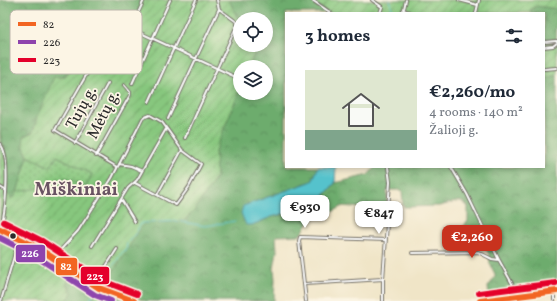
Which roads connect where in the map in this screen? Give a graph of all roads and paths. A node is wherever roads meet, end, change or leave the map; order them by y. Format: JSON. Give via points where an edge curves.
{"nodes":[{"id":1,"x":144,"y":0,"type":"edge"},
{"id":2,"x":170,"y":0,"type":"edge"},
{"id":3,"x":196,"y":0,"type":"edge"},
{"id":4,"x":217,"y":0,"type":"edge"},
{"id":5,"x":312,"y":0,"type":"edge"},
{"id":6,"x":372,"y":0,"type":"edge"},
{"id":7,"x":406,"y":0,"type":"edge"},
{"id":8,"x":459,"y":0,"type":"edge"},
{"id":9,"x":479,"y":0,"type":"edge"},
{"id":10,"x":478,"y":5,"type":"junction"},
{"id":11,"x":220,"y":9,"type":"junction"},
{"id":12,"x":140,"y":10,"type":"edge"},
{"id":13,"x":330,"y":12,"type":"edge"},
{"id":14,"x":380,"y":12,"type":"edge"},
{"id":15,"x":403,"y":12,"type":"edge"},
{"id":16,"x":476,"y":12,"type":"edge"},
{"id":17,"x":142,"y":34,"type":"edge"},
{"id":18,"x":152,"y":39,"type":"junction"},
{"id":19,"x":545,"y":42,"type":"edge"},
{"id":20,"x":557,"y":42,"type":"edge"},
{"id":21,"x":545,"y":47,"type":"edge"},
{"id":22,"x":174,"y":49,"type":"junction"},
{"id":23,"x":196,"y":59,"type":"junction"},
{"id":24,"x":142,"y":62,"type":"edge"},
{"id":25,"x":218,"y":68,"type":"junction"},
{"id":26,"x":557,"y":68,"type":"edge"},
{"id":27,"x":545,"y":69,"type":"edge"},
{"id":28,"x":87,"y":74,"type":"edge"},
{"id":29,"x":136,"y":74,"type":"edge"},
{"id":30,"x":233,"y":76,"type":"edge"},
{"id":31,"x":108,"y":83,"type":"dead end"},
{"id":32,"x":124,"y":84,"type":"dead end"},
{"id":33,"x":132,"y":84,"type":"dead end"},
{"id":34,"x":149,"y":102,"type":"dead end"},
{"id":35,"x":168,"y":119,"type":"dead end"},
{"id":36,"x":166,"y":129,"type":"junction"},
{"id":37,"x":185,"y":138,"type":"dead end"},
{"id":38,"x":75,"y":143,"type":"junction"},
{"id":39,"x":0,"y":144,"type":"edge"},
{"id":40,"x":182,"y":150,"type":"junction"},
{"id":41,"x":96,"y":156,"type":"junction"},
{"id":42,"x":119,"y":164,"type":"junction"},
{"id":43,"x":117,"y":167,"type":"junction"},
{"id":44,"x":388,"y":168,"type":"edge"},
{"id":45,"x":452,"y":168,"type":"edge"},
{"id":46,"x":142,"y":171,"type":"junction"},
{"id":47,"x":135,"y":183,"type":"junction"},
{"id":48,"x":0,"y":187,"type":"edge"},
{"id":49,"x":5,"y":190,"type":"junction"},
{"id":50,"x":157,"y":195,"type":"junction"},
{"id":51,"x":121,"y":198,"type":"junction"},
{"id":52,"x":135,"y":222,"type":"dead end"},
{"id":53,"x":1,"y":223,"type":"edge"},
{"id":54,"x":0,"y":229,"type":"edge"},
{"id":55,"x":19,"y":238,"type":"junction"},
{"id":56,"x":386,"y":240,"type":"junction"},
{"id":57,"x":92,"y":246,"type":"dead end"},
{"id":58,"x":117,"y":249,"type":"dead end"},
{"id":59,"x":412,"y":253,"type":"dead end"},
{"id":60,"x":53,"y":258,"type":"junction"},
{"id":61,"x":499,"y":260,"type":"junction"},
{"id":62,"x":383,"y":279,"type":"junction"},
{"id":63,"x":304,"y":284,"type":"junction"},
{"id":64,"x":555,"y":291,"type":"edge"},
{"id":65,"x":113,"y":294,"type":"junction"},
{"id":66,"x":519,"y":296,"type":"junction"},
{"id":67,"x":1,"y":301,"type":"edge"},
{"id":68,"x":134,"y":301,"type":"edge"},
{"id":69,"x":306,"y":301,"type":"edge"},
{"id":70,"x":383,"y":301,"type":"edge"},
{"id":71,"x":480,"y":301,"type":"edge"},
{"id":72,"x":554,"y":301,"type":"edge"}],
"edges":[{"from":1,"to":12,"type":"street"},
{"from":2,"to":18,"type":"street"},
{"from":3,"to":22,"type":"street"},
{"from":4,"to":11,"type":"street"},
{"from":5,"to":13,"type":"street"},
{"from":6,"to":14,"type":"street","via":[[382,7]]},
{"from":7,"to":15,"type":"street"},
{"from":8,"to":10,"type":"street"},
{"from":9,"to":10,"type":"street"},
{"from":10,"to":16,"type":"street"},
{"from":11,"to":23,"type":"street"},
{"from":11,"to":25,"type":"street","via":[[238,24]]},
{"from":17,"to":18,"type":"street"},
{"from":18,"to":22,"type":"street"},
{"from":18,"to":24,"type":"street"},
{"from":19,"to":20,"type":"street"},
{"from":20,"to":21,"type":"street","via":[[553,46]]},
{"from":22,"to":23,"type":"street"},
{"from":22,"to":34,"type":"street"},
{"from":23,"to":25,"type":"street"},
{"from":23,"to":35,"type":"street"},
{"from":25,"to":30,"type":"street"},
{"from":25,"to":37,"type":"street"},
{"from":26,"to":27,"type":"street"},
{"from":28,"to":38,"type":"street","via":[[55,130]]},
{"from":29,"to":33,"type":"street"},
{"from":31,"to":38,"type":"street","name":"Tujų g."},
{"from":32,"to":41,"type":"street","name":"Mėtų g.","via":[[130,95]]},
{"from":36,"to":40,"type":"street"},
{"from":36,"to":42,"type":"street","via":[[150,115],[145,116]]},
{"from":36,"to":46,"type":"street"},
{"from":38,"to":41,"type":"street"},
{"from":39,"to":49,"type":"street","via":[[4,151],[6,166]]},
{"from":40,"to":50,"type":"street"},
{"from":40,"to":50,"type":"street","via":[[201,164],[177,205]]},
{"from":41,"to":43,"type":"street"},
{"from":42,"to":43,"type":"street"},
{"from":42,"to":46,"type":"street"},
{"from":43,"to":60,"type":"street","via":[[76,234]]},
{"from":44,"to":56,"type":"street","via":[[390,182]]},
{"from":45,"to":61,"type":"street","via":[[470,199]]},
{"from":46,"to":47,"type":"street"},
{"from":47,"to":50,"type":"street"},
{"from":47,"to":51,"type":"street"},
{"from":48,"to":49,"type":"street"},
{"from":49,"to":53,"type":"street"},
{"from":51,"to":52,"type":"street"},
{"from":51,"to":57,"type":"street"},
{"from":53,"to":54,"type":"street"},
{"from":54,"to":55,"type":"main road"},
{"from":55,"to":60,"type":"main road"},
{"from":55,"to":67,"type":"street"},
{"from":56,"to":62,"type":"street"},
{"from":56,"to":63,"type":"street","via":[[300,237]]},
{"from":58,"to":65,"type":"street","via":[[98,278],[113,290]]},
{"from":59,"to":61,"type":"street","via":[[478,252]]},
{"from":60,"to":65,"type":"main road"},
{"from":61,"to":66,"type":"street"},
{"from":62,"to":63,"type":"street"},
{"from":62,"to":70,"type":"street"},
{"from":63,"to":69,"type":"street"},
{"from":64,"to":66,"type":"main road"},
{"from":64,"to":72,"type":"street"},
{"from":65,"to":68,"type":"main road"},
{"from":66,"to":71,"type":"main road"}]}
